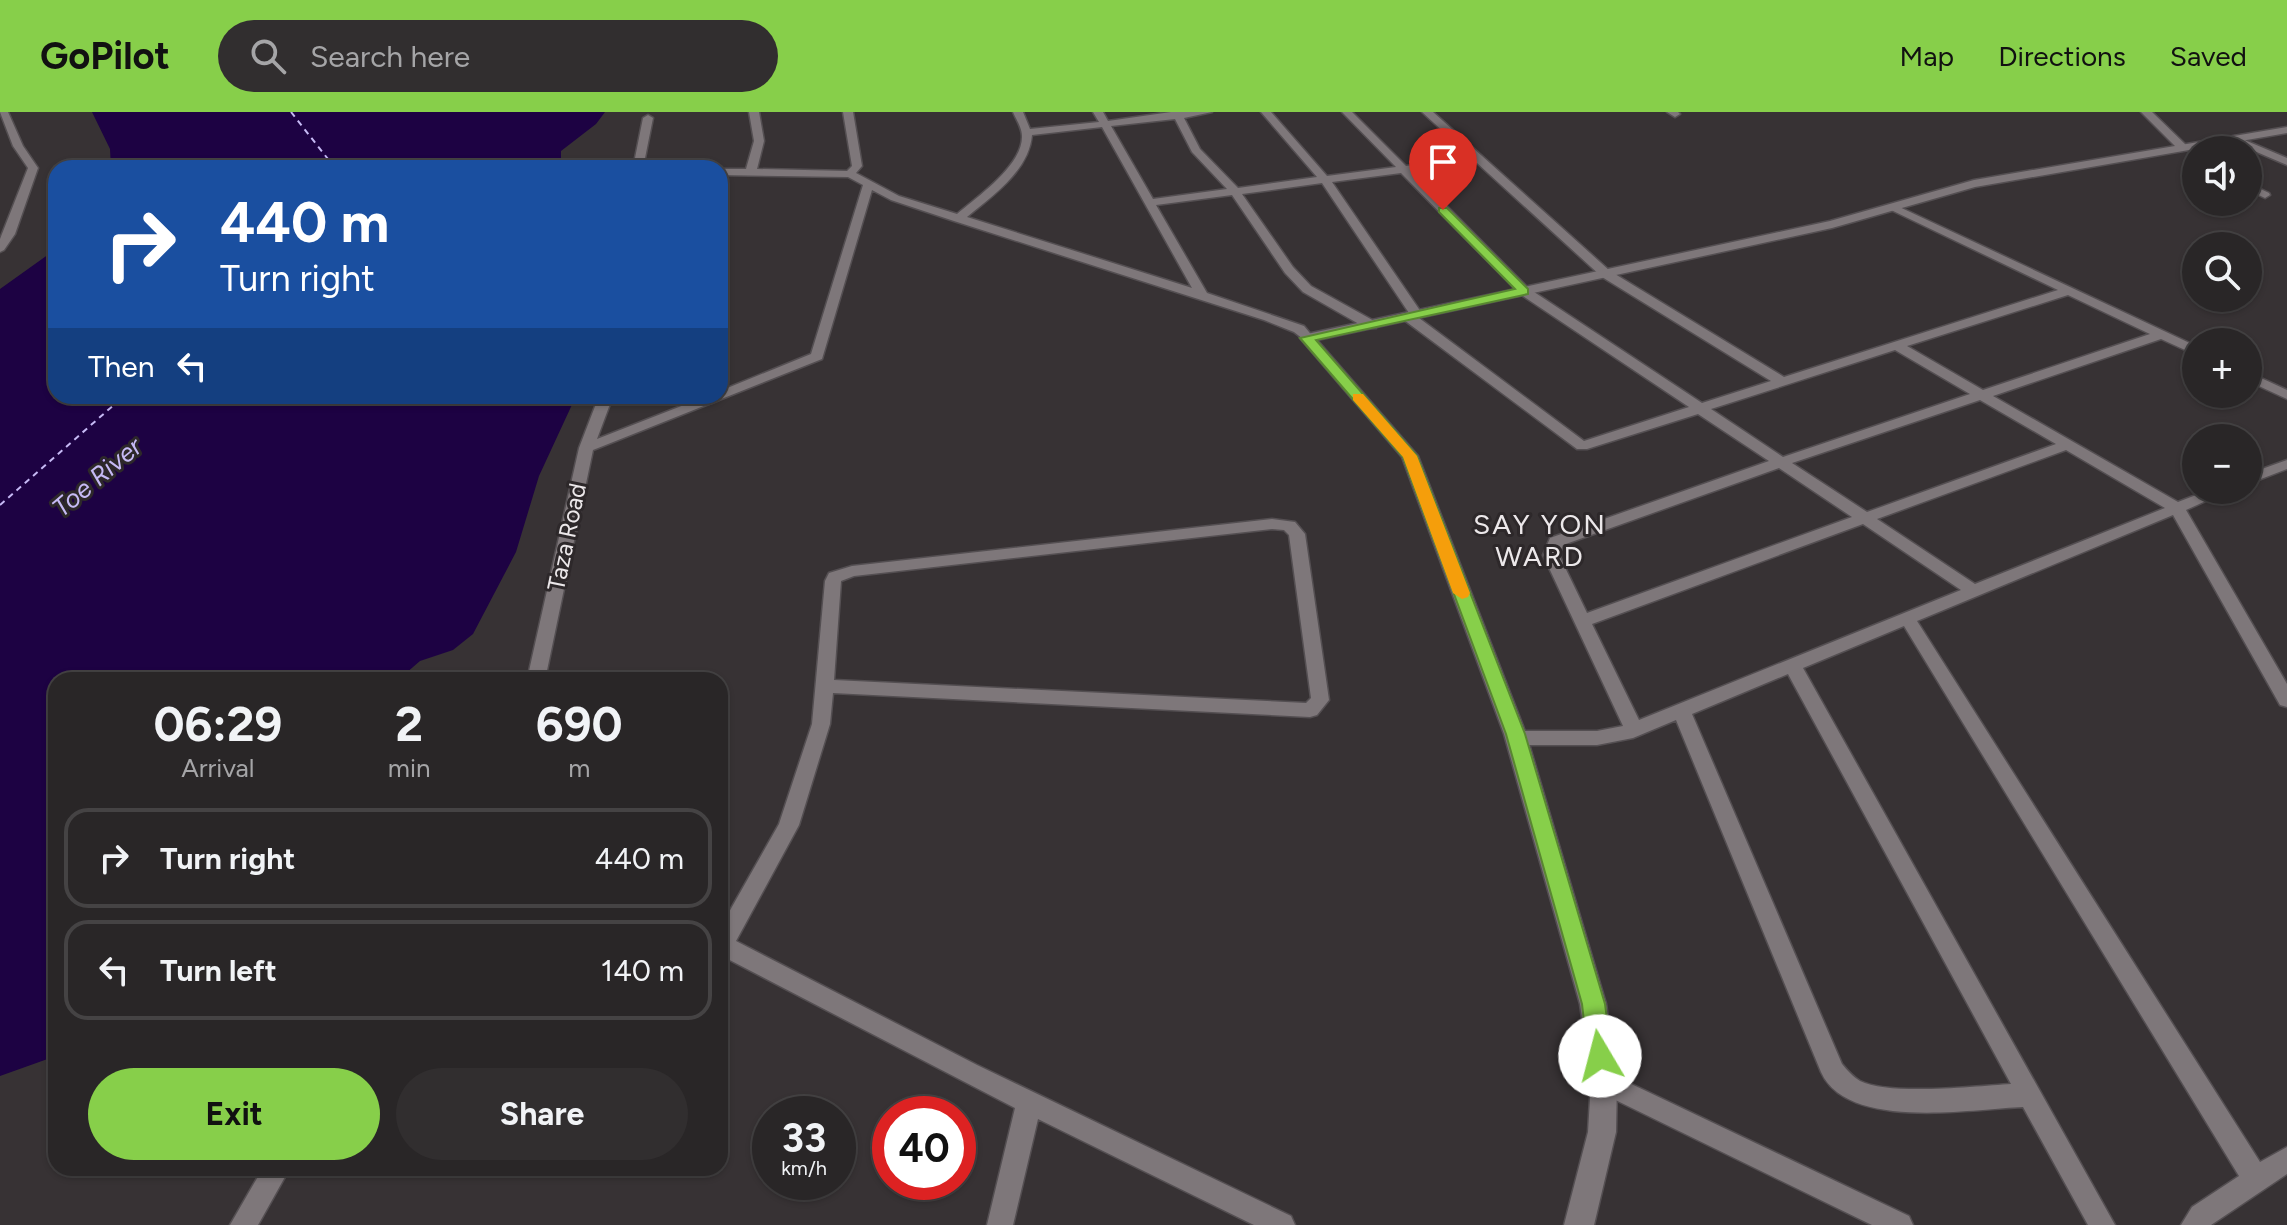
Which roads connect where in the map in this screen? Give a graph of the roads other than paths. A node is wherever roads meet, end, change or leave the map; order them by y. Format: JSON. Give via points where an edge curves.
{"nodes":[{"id":1,"x":3,"y":112,"type":"edge"},
{"id":2,"x":754,"y":112,"type":"edge"},
{"id":3,"x":848,"y":112,"type":"edge"},
{"id":4,"x":1018,"y":112,"type":"edge"},
{"id":5,"x":1098,"y":112,"type":"edge"},
{"id":6,"x":1207,"y":112,"type":"edge"},
{"id":7,"x":1266,"y":112,"type":"edge"},
{"id":8,"x":1347,"y":112,"type":"edge"},
{"id":9,"x":1427,"y":112,"type":"edge"},
{"id":10,"x":2146,"y":112,"type":"edge"},
{"id":11,"x":1177,"y":114,"type":"edge"},
{"id":12,"x":648,"y":118,"type":"dead end"},
{"id":13,"x":1105,"y":125,"type":"junction"},
{"id":14,"x":2287,"y":130,"type":"edge"},
{"id":15,"x":1026,"y":133,"type":"junction"},
{"id":16,"x":2252,"y":136,"type":"edge"},
{"id":17,"x":2180,"y":149,"type":"joint"},
{"id":18,"x":2262,"y":151,"type":"edge"},
{"id":19,"x":1480,"y":159,"type":"junction"},
{"id":20,"x":640,"y":160,"type":"edge"},
{"id":21,"x":2287,"y":162,"type":"edge"},
{"id":22,"x":1403,"y":169,"type":"junction"},
{"id":23,"x":728,"y":172,"type":"edge"},
{"id":24,"x":751,"y":172,"type":"junction"},
{"id":25,"x":850,"y":174,"type":"junction"},
{"id":26,"x":1325,"y":180,"type":"junction"},
{"id":27,"x":868,"y":186,"type":"junction"},
{"id":28,"x":1235,"y":191,"type":"junction"},
{"id":29,"x":2262,"y":193,"type":"edge"},
{"id":30,"x":2265,"y":195,"type":"dead end"},
{"id":31,"x":1149,"y":203,"type":"junction"},
{"id":32,"x":1893,"y":207,"type":"junction"},
{"id":33,"x":958,"y":219,"type":"junction"},
{"id":34,"x":0,"y":248,"type":"edge"},
{"id":35,"x":1606,"y":274,"type":"junction"},
{"id":36,"x":1524,"y":291,"type":"junction"},
{"id":37,"x":2068,"y":291,"type":"junction"},
{"id":38,"x":1203,"y":297,"type":"junction"},
{"id":39,"x":1413,"y":316,"type":"junction"},
{"id":40,"x":1371,"y":325,"type":"junction"},
{"id":41,"x":2161,"y":335,"type":"junction"},
{"id":42,"x":1307,"y":338,"type":"junction"},
{"id":43,"x":2182,"y":345,"type":"edge"},
{"id":44,"x":1897,"y":346,"type":"junction"},
{"id":45,"x":1784,"y":383,"type":"junction"},
{"id":46,"x":2262,"y":383,"type":"edge"},
{"id":47,"x":728,"y":393,"type":"edge"},
{"id":48,"x":1986,"y":395,"type":"junction"},
{"id":49,"x":2287,"y":395,"type":"edge"},
{"id":50,"x":603,"y":404,"type":"edge"},
{"id":51,"x":699,"y":404,"type":"edge"},
{"id":52,"x":1704,"y":409,"type":"junction"},
{"id":53,"x":2069,"y":444,"type":"junction"},
{"id":54,"x":586,"y":448,"type":"junction"},
{"id":55,"x":1778,"y":463,"type":"junction"},
{"id":56,"x":2287,"y":464,"type":"edge"},
{"id":57,"x":2262,"y":474,"type":"edge"},
{"id":58,"x":2187,"y":504,"type":"edge"},
{"id":59,"x":2177,"y":508,"type":"junction"},
{"id":60,"x":1866,"y":517,"type":"junction"},
{"id":61,"x":1974,"y":591,"type":"junction"},
{"id":62,"x":1907,"y":618,"type":"junction"},
{"id":63,"x":1582,"y":621,"type":"junction"},
{"id":64,"x":1792,"y":665,"type":"junction"},
{"id":65,"x":538,"y":672,"type":"edge"},
{"id":66,"x":824,"y":686,"type":"junction"},
{"id":67,"x":2287,"y":700,"type":"edge"},
{"id":68,"x":1681,"y":710,"type":"junction"},
{"id":69,"x":1634,"y":729,"type":"junction"},
{"id":70,"x":1516,"y":738,"type":"junction"},
{"id":71,"x":728,"y":933,"type":"edge"},
{"id":72,"x":728,"y":949,"type":"edge"},
{"id":73,"x":1604,"y":1082,"type":"junction"},
{"id":74,"x":2030,"y":1095,"type":"junction"},
{"id":75,"x":1029,"y":1103,"type":"junction"},
{"id":76,"x":2287,"y":1159,"type":"edge"},
{"id":77,"x":272,"y":1176,"type":"edge"},
{"id":78,"x":2256,"y":1179,"type":"junction"},
{"id":79,"x":1270,"y":1222,"type":"edge"},
{"id":80,"x":243,"y":1225,"type":"edge"},
{"id":81,"x":1000,"y":1225,"type":"edge"},
{"id":82,"x":1579,"y":1225,"type":"edge"},
{"id":83,"x":1900,"y":1225,"type":"edge"},
{"id":84,"x":2102,"y":1225,"type":"edge"},
{"id":85,"x":2194,"y":1225,"type":"edge"}],
"edges":[{"from":1,"to":34,"type":"street","via":[[33,168]]},
{"from":2,"to":24,"type":"street","via":[[759,141]]},
{"from":3,"to":25,"type":"street","via":[[857,166]]},
{"from":4,"to":15,"type":"street"},
{"from":5,"to":13,"type":"street"},
{"from":6,"to":11,"type":"street"},
{"from":7,"to":26,"type":"street"},
{"from":8,"to":22,"type":"street"},
{"from":9,"to":19,"type":"street"},
{"from":10,"to":17,"type":"street"},
{"from":11,"to":13,"type":"street"},
{"from":11,"to":28,"type":"street","via":[[1196,150]]},
{"from":12,"to":20,"type":"street"},
{"from":13,"to":15,"type":"street"},
{"from":13,"to":31,"type":"street"},
{"from":14,"to":16,"type":"street"},
{"from":15,"to":33,"type":"street","via":[[1022,155],[1012,170]]},
{"from":17,"to":32,"type":"street","via":[[1974,184]]},
{"from":18,"to":21,"type":"street"},
{"from":19,"to":22,"type":"street"},
{"from":19,"to":35,"type":"street"},
{"from":22,"to":26,"type":"street"},
{"from":22,"to":36,"type":"street"},
{"from":23,"to":24,"type":"street"},
{"from":24,"to":25,"type":"street"},
{"from":25,"to":27,"type":"street"},
{"from":26,"to":28,"type":"street"},
{"from":26,"to":39,"type":"street"},
{"from":27,"to":33,"type":"street"},
{"from":27,"to":47,"type":"street","via":[[817,356]]},
{"from":28,"to":31,"type":"street"},
{"from":28,"to":40,"type":"street","via":[[1307,289]]},
{"from":29,"to":30,"type":"street"},
{"from":31,"to":38,"type":"street"},
{"from":32,"to":35,"type":"street"},
{"from":32,"to":37,"type":"street"},
{"from":33,"to":38,"type":"street"},
{"from":35,"to":36,"type":"street"},
{"from":35,"to":45,"type":"street"},
{"from":36,"to":39,"type":"street"},
{"from":36,"to":52,"type":"street"},
{"from":37,"to":41,"type":"street"},
{"from":37,"to":44,"type":"street"},
{"from":38,"to":42,"type":"street","via":[[1269,317],[1299,329]]},
{"from":39,"to":40,"type":"street"},
{"from":39,"to":52,"type":"street","via":[[1582,446]]},
{"from":40,"to":42,"type":"street"},
{"from":41,"to":43,"type":"street"},
{"from":41,"to":48,"type":"street"},
{"from":42,"to":70,"type":"street","via":[[1410,456]]},
{"from":44,"to":45,"type":"street"},
{"from":44,"to":48,"type":"street"},
{"from":45,"to":52,"type":"street"},
{"from":46,"to":49,"type":"street"},
{"from":48,"to":53,"type":"street"},
{"from":48,"to":55,"type":"street"},
{"from":50,"to":54,"type":"street","name":"Taza Road"},
{"from":51,"to":54,"type":"street"},
{"from":52,"to":55,"type":"street"},
{"from":53,"to":59,"type":"street"},
{"from":53,"to":60,"type":"street"},
{"from":54,"to":65,"type":"street","name":"Taza Road"},
{"from":55,"to":60,"type":"street"},
{"from":55,"to":63,"type":"street","via":[[1556,542],[1551,555]]},
{"from":56,"to":57,"type":"street"},
{"from":58,"to":59,"type":"street"},
{"from":59,"to":61,"type":"street"},
{"from":59,"to":67,"type":"street"},
{"from":60,"to":61,"type":"street"},
{"from":60,"to":63,"type":"street"},
{"from":61,"to":62,"type":"street"},
{"from":62,"to":64,"type":"street"},
{"from":62,"to":78,"type":"street"},
{"from":63,"to":69,"type":"street"},
{"from":64,"to":68,"type":"street"},
{"from":64,"to":74,"type":"street"},
{"from":66,"to":66,"type":"street","via":[[833,581],[844,572],[1272,524],[1289,525],[1297,534],[1320,700],[1310,710]]},
{"from":66,"to":71,"type":"street","via":[[821,724],[789,825]]},
{"from":68,"to":69,"type":"street"},
{"from":68,"to":74,"type":"street","via":[[1839,1079],[1862,1094],[1888,1097]]},
{"from":69,"to":70,"type":"street","via":[[1597,738]]},
{"from":70,"to":73,"type":"street","via":[[1593,1004]]},
{"from":72,"to":75,"type":"street"},
{"from":73,"to":82,"type":"street","via":[[1602,1132]]},
{"from":73,"to":83,"type":"street"},
{"from":74,"to":84,"type":"street"},
{"from":75,"to":79,"type":"street"},
{"from":75,"to":81,"type":"street"},
{"from":76,"to":78,"type":"street"},
{"from":77,"to":80,"type":"street"},
{"from":78,"to":85,"type":"street"}]}
